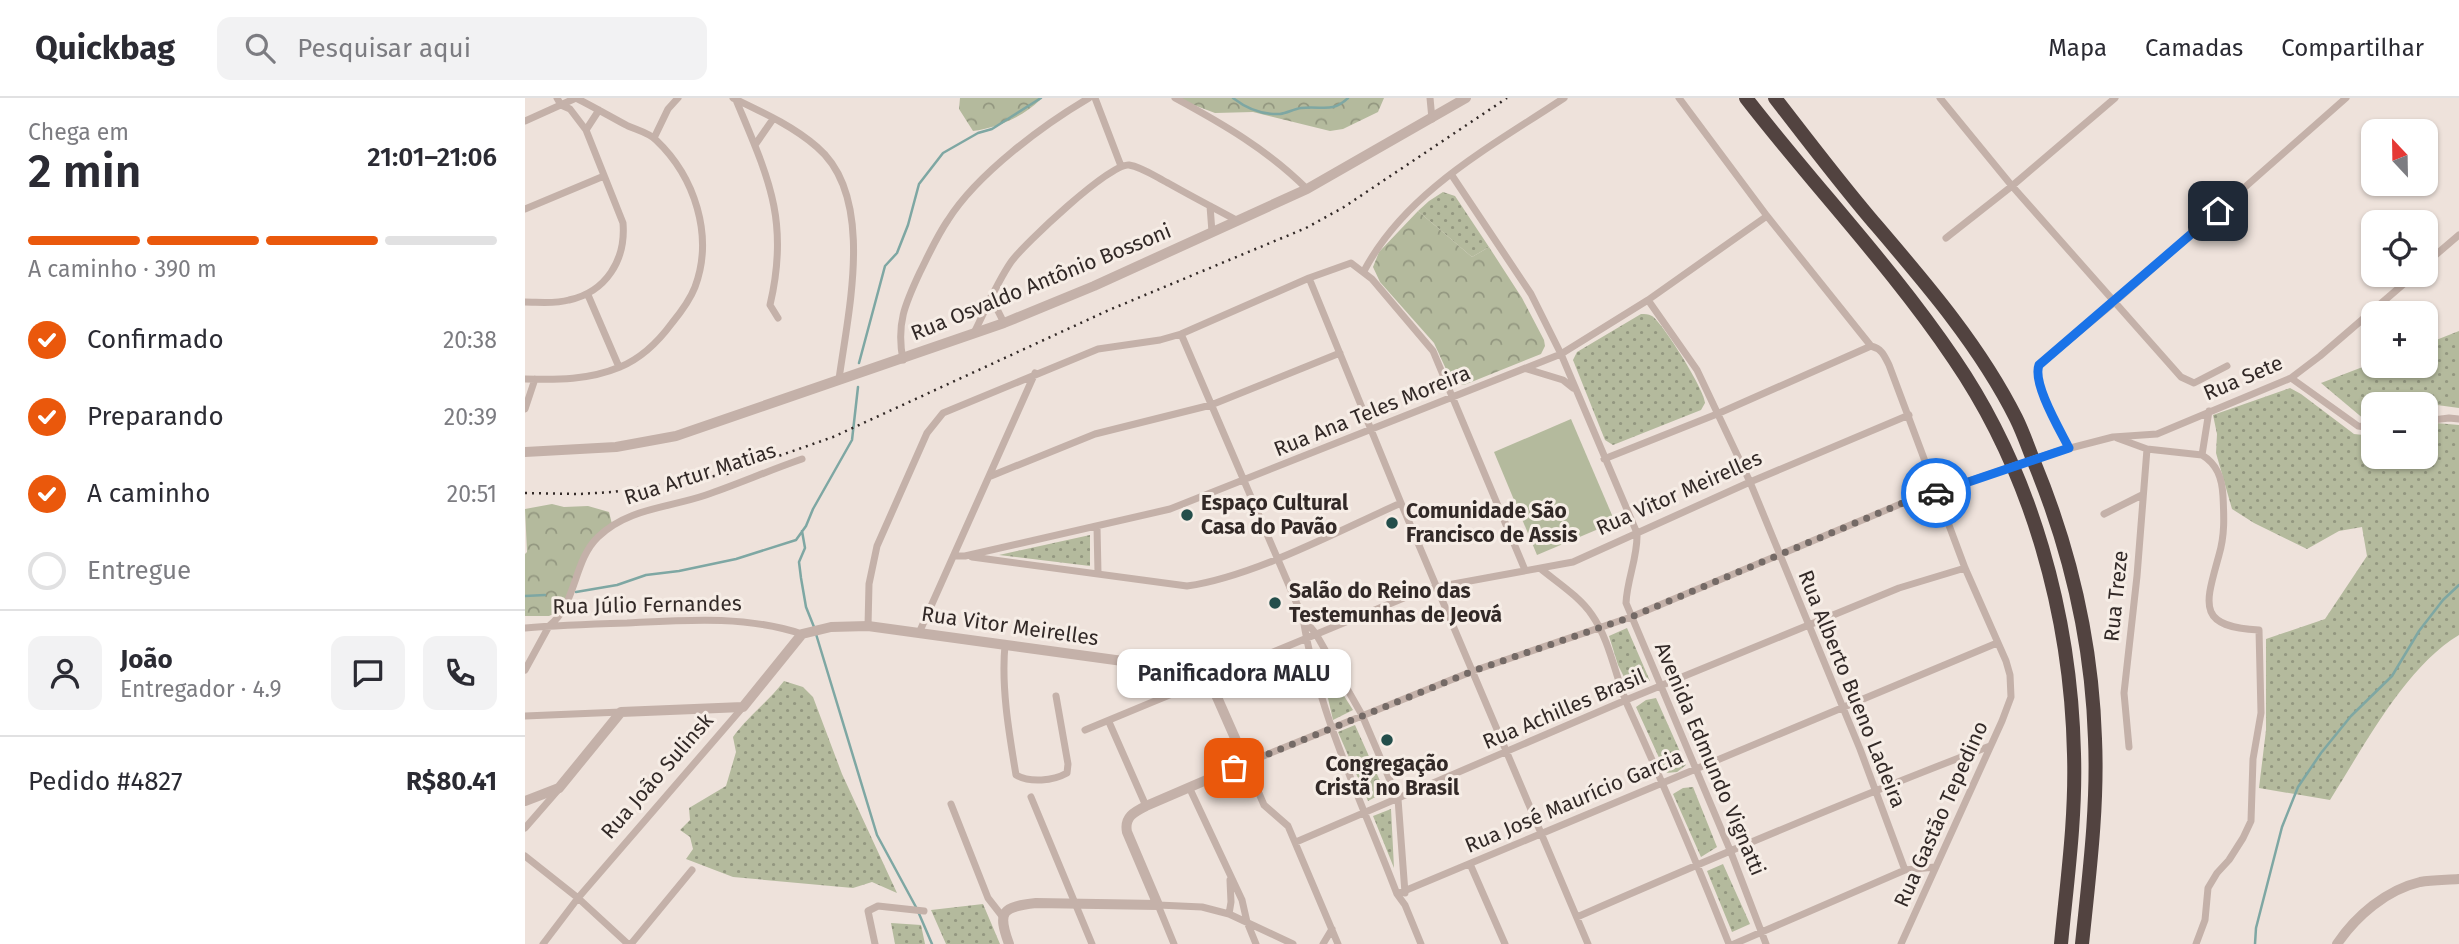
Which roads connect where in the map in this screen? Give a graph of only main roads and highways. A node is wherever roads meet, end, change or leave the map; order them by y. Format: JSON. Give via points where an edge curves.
{"nodes":[{"id":1,"x":1746,"y":98,"type":"edge"},
{"id":2,"x":1775,"y":98,"type":"edge"},
{"id":3,"x":2061,"y":944,"type":"edge"},
{"id":4,"x":2082,"y":944,"type":"edge"}],
"edges":[{"from":1,"to":3,"type":"highway","via":[[1954,358],[1998,433],[2032,516],[2059,617],[2073,718],[2073,820]]},
{"from":2,"to":4,"type":"highway","via":[[1981,359],[2016,418],[2049,499],[2075,594],[2092,688],[2094,812]]}]}
